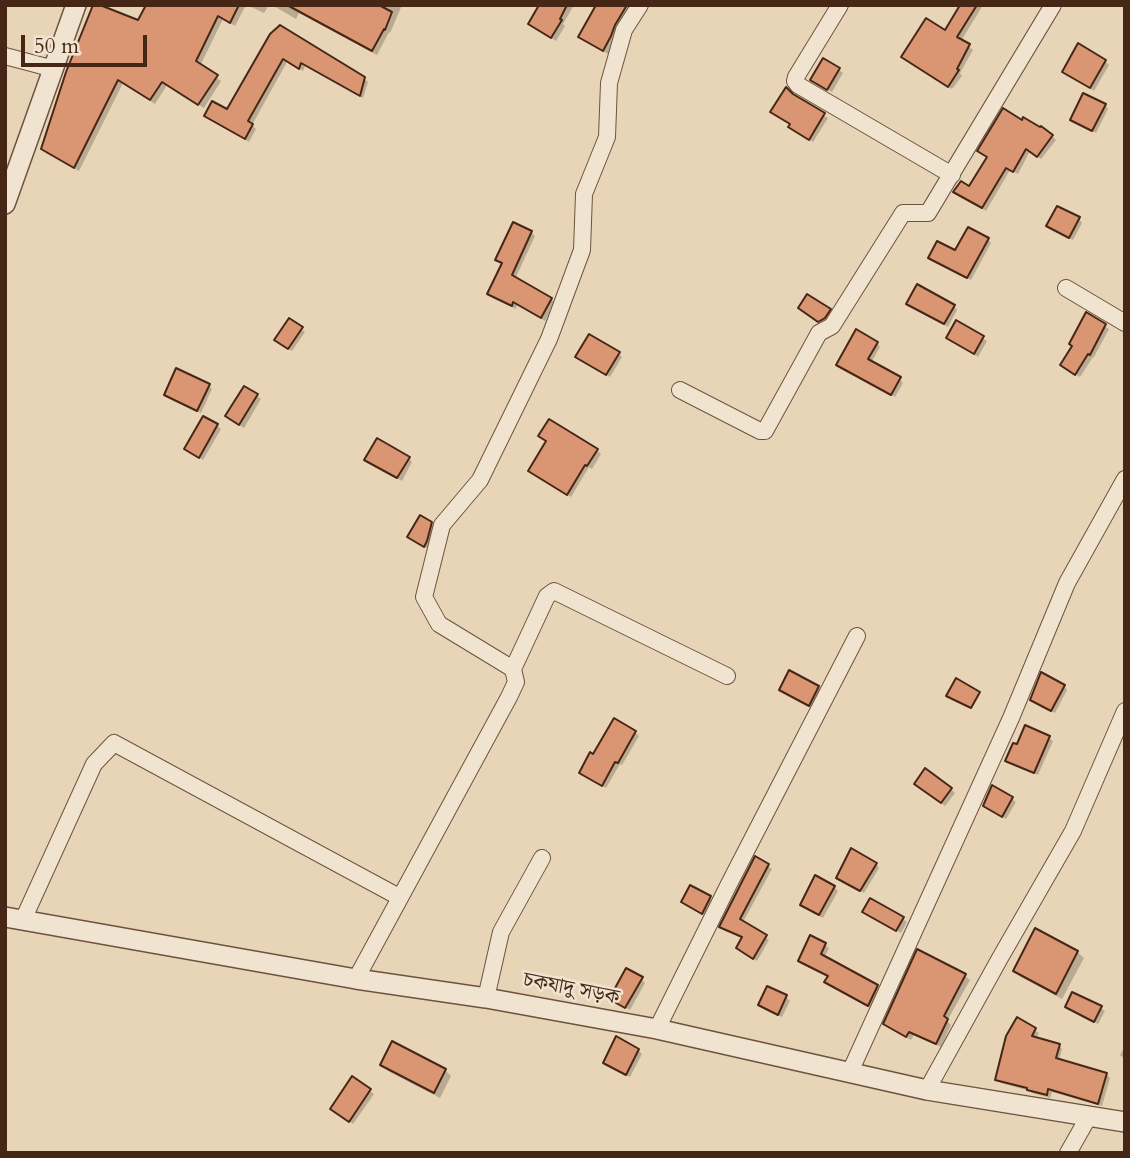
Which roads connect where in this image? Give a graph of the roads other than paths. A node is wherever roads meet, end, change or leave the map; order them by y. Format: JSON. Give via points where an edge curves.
{"nodes":[{"id":1,"x":76,"y":5,"type":"edge"},
{"id":2,"x":640,"y":5,"type":"edge"},
{"id":3,"x":840,"y":5,"type":"edge"},
{"id":4,"x":1053,"y":5,"type":"edge"},
{"id":5,"x":5,"y":56,"type":"edge"},
{"id":6,"x":54,"y":69,"type":"junction"},
{"id":7,"x":952,"y":175,"type":"junction"},
{"id":8,"x":5,"y":204,"type":"edge"},
{"id":9,"x":1066,"y":288,"type":"dead end"},
{"id":10,"x":1125,"y":323,"type":"edge"},
{"id":11,"x":681,"y":390,"type":"dead end"},
{"id":12,"x":1125,"y":479,"type":"edge"},
{"id":13,"x":857,"y":636,"type":"dead end"},
{"id":14,"x":513,"y":669,"type":"junction"},
{"id":15,"x":727,"y":676,"type":"dead end"},
{"id":16,"x":1125,"y":710,"type":"edge"},
{"id":17,"x":542,"y":858,"type":"dead end"},
{"id":18,"x":399,"y":897,"type":"junction"},
{"id":19,"x":14,"y":919,"type":"edge"},
{"id":20,"x":356,"y":979,"type":"junction"},
{"id":21,"x":486,"y":998,"type":"junction"},
{"id":22,"x":657,"y":1029,"type":"junction"},
{"id":23,"x":849,"y":1072,"type":"junction"},
{"id":24,"x":927,"y":1090,"type":"junction"},
{"id":25,"x":1089,"y":1116,"type":"junction"},
{"id":26,"x":1125,"y":1122,"type":"edge"},
{"id":27,"x":1068,"y":1153,"type":"edge"}],
"edges":[{"from":1,"to":6,"type":"street"},
{"from":2,"to":14,"type":"street","via":[[624,30],[610,83],[607,137],[584,194],[582,250],[548,340],[480,480],[442,525],[424,597],[439,624]]},
{"from":3,"to":7,"type":"street","via":[[795,81]]},
{"from":4,"to":7,"type":"street"},
{"from":5,"to":6,"type":"street"},
{"from":6,"to":8,"type":"street"},
{"from":7,"to":11,"type":"street","via":[[928,213],[903,213],[832,326],[819,333],[765,431]]},
{"from":9,"to":10,"type":"street"},
{"from":12,"to":23,"type":"street","via":[[1067,583],[1011,718]]},
{"from":13,"to":22,"type":"street"},
{"from":14,"to":15,"type":"street","via":[[547,596],[554,591]]},
{"from":14,"to":18,"type":"street","via":[[516,682],[509,697]]},
{"from":16,"to":24,"type":"street","via":[[1073,831]]},
{"from":17,"to":21,"type":"street","via":[[501,932]]},
{"from":18,"to":19,"type":"street","via":[[114,743],[94,764]]},
{"from":18,"to":20,"type":"street"},
{"from":19,"to":20,"type":"street","name":"চকযাদু সড়ক"},
{"from":20,"to":21,"type":"street","name":"চকযাদু সড়ক"},
{"from":21,"to":22,"type":"street","name":"চকযাদু সড়ক"},
{"from":22,"to":23,"type":"street","name":"চকযাদু সড়ক"},
{"from":23,"to":24,"type":"street","name":"চকযাদু সড়ক"},
{"from":24,"to":25,"type":"street","name":"চকযাদু সড়ক"},
{"from":25,"to":26,"type":"street","name":"চকযাদু সড়ক"},
{"from":25,"to":27,"type":"street"}]}
